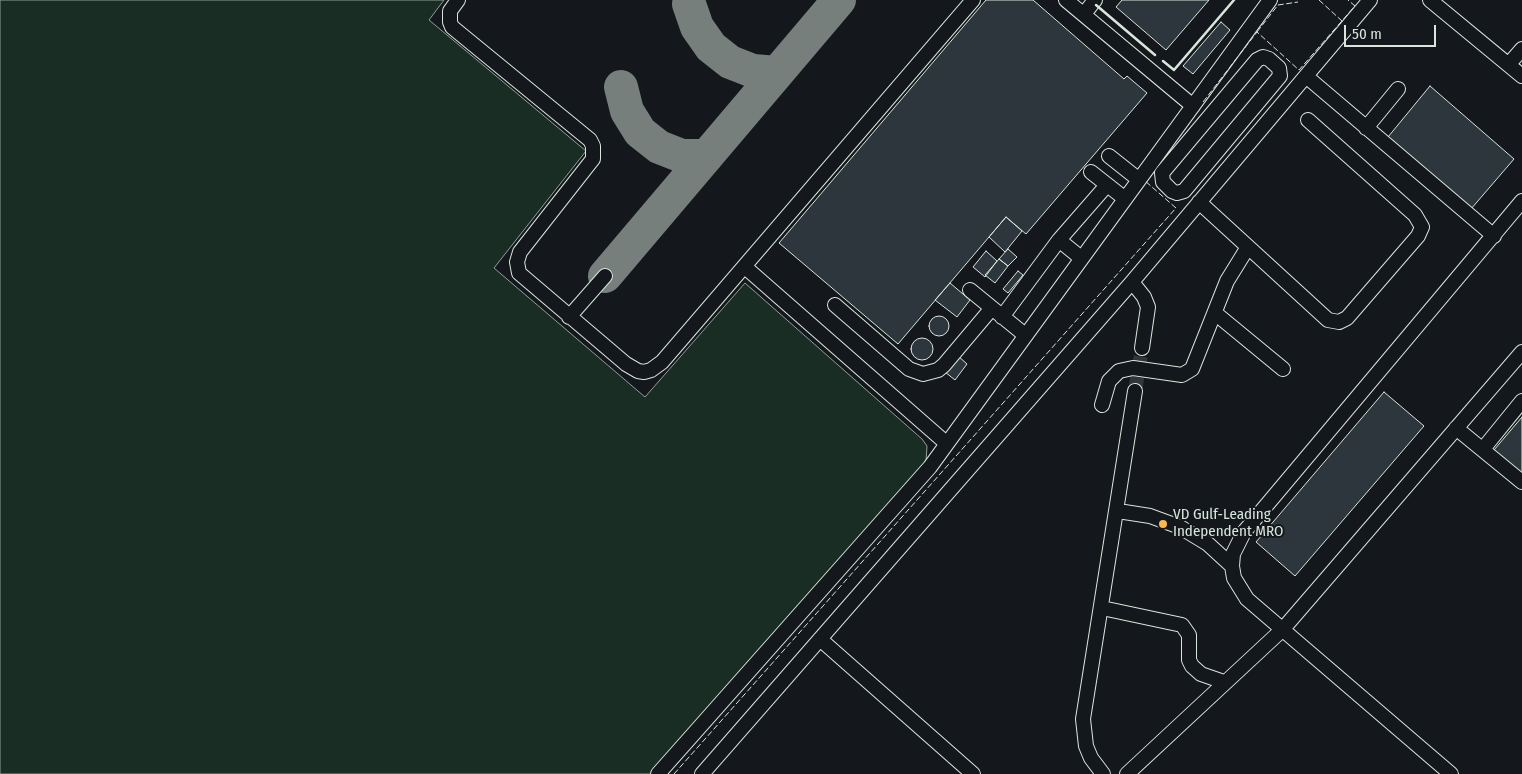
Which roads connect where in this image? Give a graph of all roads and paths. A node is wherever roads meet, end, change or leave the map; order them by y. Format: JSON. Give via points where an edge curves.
{"nodes":[{"id":1,"x":458,"y":0,"type":"edge"},
{"id":2,"x":973,"y":0,"type":"edge"},
{"id":3,"x":1066,"y":0,"type":"edge"},
{"id":4,"x":1095,"y":0,"type":"edge"},
{"id":5,"x":1270,"y":0,"type":"edge"},
{"id":6,"x":1370,"y":0,"type":"edge"},
{"id":7,"x":1430,"y":0,"type":"edge"},
{"id":8,"x":1084,"y":14,"type":"junction"},
{"id":9,"x":1522,"y":49,"type":"edge"},
{"id":10,"x":1509,"y":64,"type":"junction"},
{"id":11,"x":1281,"y":71,"type":"junction"},
{"id":12,"x":1522,"y":76,"type":"edge"},
{"id":13,"x":1303,"y":82,"type":"junction"},
{"id":14,"x":1398,"y":89,"type":"dead end"},
{"id":15,"x":1193,"y":106,"type":"junction"},
{"id":16,"x":1308,"y":120,"type":"dead end"},
{"id":17,"x":1366,"y":128,"type":"junction"},
{"id":18,"x":1108,"y":156,"type":"dead end"},
{"id":19,"x":1091,"y":172,"type":"dead end"},
{"id":20,"x":1138,"y":179,"type":"junction"},
{"id":21,"x":1107,"y":185,"type":"junction"},
{"id":22,"x":1124,"y":198,"type":"junction"},
{"id":23,"x":1522,"y":201,"type":"edge"},
{"id":24,"x":1199,"y":202,"type":"junction"},
{"id":25,"x":1494,"y":236,"type":"junction"},
{"id":26,"x":1059,"y":240,"type":"junction"},
{"id":27,"x":1248,"y":247,"type":"junction"},
{"id":28,"x":1081,"y":258,"type":"junction"},
{"id":29,"x":745,"y":267,"type":"junction"},
{"id":30,"x":605,"y":276,"type":"dead end"},
{"id":31,"x":1132,"y":282,"type":"junction"},
{"id":32,"x":970,"y":290,"type":"dead end"},
{"id":33,"x":835,"y":305,"type":"dead end"},
{"id":34,"x":997,"y":312,"type":"junction"},
{"id":35,"x":1215,"y":313,"type":"junction"},
{"id":36,"x":569,"y":317,"type":"junction"},
{"id":37,"x":1024,"y":335,"type":"junction"},
{"id":38,"x":1142,"y":348,"type":"tunnel mouth"},
{"id":39,"x":1522,"y":352,"type":"edge"},
{"id":40,"x":1283,"y":369,"type":"dead end"},
{"id":41,"x":1135,"y":391,"type":"tunnel mouth"},
{"id":42,"x":1522,"y":401,"type":"edge"},
{"id":43,"x":1102,"y":405,"type":"dead end"},
{"id":44,"x":1456,"y":428,"type":"junction"},
{"id":45,"x":946,"y":443,"type":"junction"},
{"id":46,"x":1482,"y":449,"type":"junction"},
{"id":47,"x":1522,"y":482,"type":"edge"},
{"id":48,"x":1118,"y":511,"type":"junction"},
{"id":49,"x":1232,"y":566,"type":"junction"},
{"id":50,"x":1102,"y":608,"type":"junction"},
{"id":51,"x":1283,"y":628,"type":"junction"},
{"id":52,"x":820,"y":639,"type":"junction"},
{"id":53,"x":1224,"y":682,"type":"junction"},
{"id":54,"x":658,"y":774,"type":"edge"},
{"id":55,"x":702,"y":774,"type":"edge"},
{"id":56,"x":973,"y":774,"type":"edge"},
{"id":57,"x":1103,"y":774,"type":"edge"},
{"id":58,"x":1127,"y":774,"type":"edge"},
{"id":59,"x":1451,"y":774,"type":"edge"}],
"edges":[{"from":1,"to":36,"type":"lane","via":[[450,11],[452,26],[593,146],[593,159],[524,246],[517,262],[522,278]]},
{"from":2,"to":29,"type":"lane"},
{"from":3,"to":8,"type":"lane"},
{"from":4,"to":8,"type":"lane"},
{"from":5,"to":15,"type":"lane"},
{"from":6,"to":13,"type":"lane"},
{"from":7,"to":10,"type":"lane"},
{"from":8,"to":15,"type":"lane"},
{"from":9,"to":10,"type":"lane"},
{"from":10,"to":12,"type":"lane"},
{"from":11,"to":11,"type":"lane","via":[[1267,58],[1257,60],[1164,170],[1162,176],[1166,186],[1174,192],[1184,191]]},
{"from":11,"to":13,"type":"lane"},
{"from":13,"to":17,"type":"lane"},
{"from":13,"to":24,"type":"lane"},
{"from":14,"to":17,"type":"lane"},
{"from":15,"to":20,"type":"lane"},
{"from":16,"to":27,"type":"lane","via":[[1418,218],[1421,231],[1347,318],[1340,322],[1328,320]]},
{"from":17,"to":25,"type":"lane"},
{"from":18,"to":20,"type":"lane"},
{"from":19,"to":21,"type":"lane"},
{"from":20,"to":22,"type":"lane"},
{"from":21,"to":22,"type":"lane"},
{"from":21,"to":26,"type":"lane"},
{"from":22,"to":28,"type":"lane"},
{"from":23,"to":25,"type":"lane"},
{"from":24,"to":27,"type":"lane"},
{"from":24,"to":31,"type":"lane"},
{"from":25,"to":49,"type":"lane","via":[[1244,532],[1237,542]]},
{"from":26,"to":28,"type":"lane"},
{"from":26,"to":34,"type":"lane"},
{"from":27,"to":35,"type":"lane","via":[[1231,273]]},
{"from":28,"to":37,"type":"lane"},
{"from":29,"to":36,"type":"lane","via":[[662,362],[651,370],[631,369]]},
{"from":29,"to":45,"type":"lane"},
{"from":30,"to":36,"type":"lane"},
{"from":31,"to":38,"type":"lane","via":[[1147,304]]},
{"from":31,"to":52,"type":"lane"},
{"from":32,"to":34,"type":"lane"},
{"from":33,"to":34,"type":"lane","via":[[909,369],[923,374],[944,366]]},
{"from":34,"to":37,"type":"lane"},
{"from":35,"to":40,"type":"lane"},
{"from":35,"to":43,"type":"lane","via":[[1194,364],[1187,373],[1126,368],[1109,381]]},
{"from":37,"to":45,"type":"lane"},
{"from":39,"to":44,"type":"lane"},
{"from":41,"to":48,"type":"lane"},
{"from":42,"to":46,"type":"lane"},
{"from":44,"to":46,"type":"lane"},
{"from":44,"to":51,"type":"lane"},
{"from":45,"to":54,"type":"lane","via":[[914,486]]},
{"from":46,"to":47,"type":"lane"},
{"from":48,"to":49,"type":"lane","via":[[1150,516],[1180,527],[1208,544]]},
{"from":48,"to":50,"type":"lane"},
{"from":49,"to":51,"type":"lane","via":[[1239,589],[1247,599]]},
{"from":50,"to":53,"type":"lane","via":[[1182,625],[1189,635],[1192,666],[1201,674]]},
{"from":50,"to":57,"type":"lane","via":[[1083,733],[1091,758]]},
{"from":51,"to":53,"type":"lane"},
{"from":51,"to":59,"type":"lane"},
{"from":52,"to":55,"type":"lane"},
{"from":52,"to":56,"type":"lane"},
{"from":53,"to":58,"type":"lane"}]}
